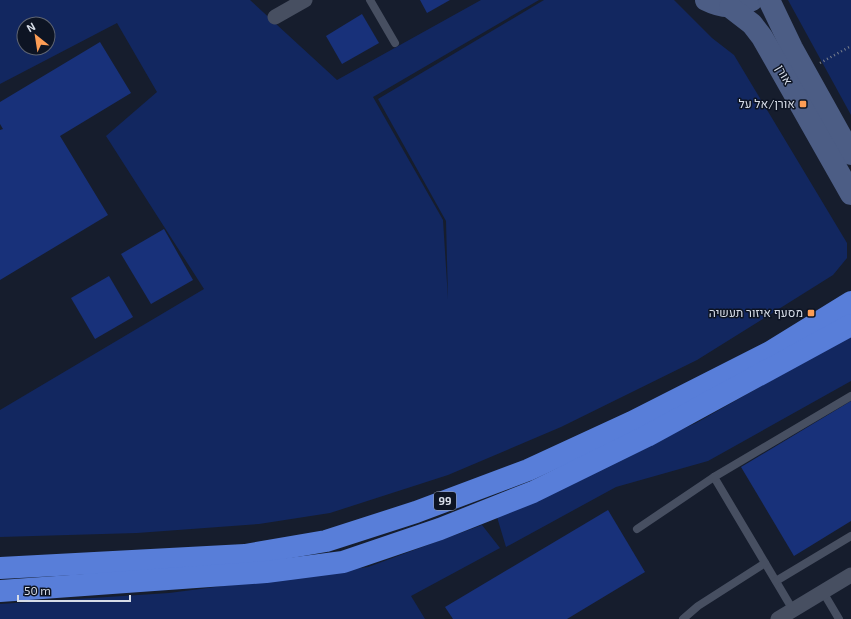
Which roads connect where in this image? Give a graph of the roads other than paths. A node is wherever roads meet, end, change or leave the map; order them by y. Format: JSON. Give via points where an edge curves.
{"nodes":[{"id":1,"x":305,"y":0,"type":"edge"},
{"id":2,"x":370,"y":0,"type":"edge"},
{"id":3,"x":706,"y":0,"type":"edge"},
{"id":4,"x":752,"y":0,"type":"edge"},
{"id":5,"x":769,"y":0,"type":"edge"},
{"id":6,"x":730,"y":8,"type":"junction"},
{"id":7,"x":275,"y":17,"type":"dead end"},
{"id":8,"x":395,"y":43,"type":"dead end"},
{"id":9,"x":851,"y":154,"type":"edge"},
{"id":10,"x":851,"y":194,"type":"edge"},
{"id":11,"x":851,"y":302,"type":"edge"},
{"id":12,"x":851,"y":325,"type":"edge"},
{"id":13,"x":851,"y":396,"type":"edge"},
{"id":14,"x":714,"y":477,"type":"junction"},
{"id":15,"x":637,"y":530,"type":"dead end"},
{"id":16,"x":851,"y":536,"type":"edge"},
{"id":17,"x":765,"y":563,"type":"junction"},
{"id":18,"x":0,"y":568,"type":"edge"},
{"id":19,"x":851,"y":575,"type":"edge"},
{"id":20,"x":776,"y":581,"type":"junction"},
{"id":21,"x":0,"y":591,"type":"edge"},
{"id":22,"x":823,"y":592,"type":"junction"},
{"id":23,"x":793,"y":610,"type":"junction"},
{"id":24,"x":683,"y":619,"type":"edge"},
{"id":25,"x":778,"y":619,"type":"edge"},
{"id":26,"x":839,"y":619,"type":"edge"}],
"edges":[{"from":1,"to":7,"type":"street"},
{"from":2,"to":8,"type":"lane"},
{"from":3,"to":6,"type":"street","via":[[717,6]]},
{"from":4,"to":6,"type":"street"},
{"from":5,"to":9,"type":"street","name":"אורן","via":[[805,72]]},
{"from":6,"to":10,"type":"street","name":"אורן","via":[[752,24],[762,37]]},
{"from":11,"to":18,"type":"highway","number":"99","via":[[770,352],[632,422],[528,470],[416,512],[326,541],[245,555]]},
{"from":12,"to":21,"type":"highway","number":"99","via":[[647,436],[533,492],[440,529],[343,562],[266,572]]},
{"from":13,"to":14,"type":"lane"},
{"from":14,"to":15,"type":"lane"},
{"from":14,"to":17,"type":"lane"},
{"from":16,"to":20,"type":"lane"},
{"from":17,"to":20,"type":"lane"},
{"from":17,"to":24,"type":"lane","via":[[698,606]]},
{"from":19,"to":22,"type":"street"},
{"from":20,"to":23,"type":"lane"},
{"from":22,"to":23,"type":"street"},
{"from":22,"to":26,"type":"lane"},
{"from":23,"to":25,"type":"street"}]}
